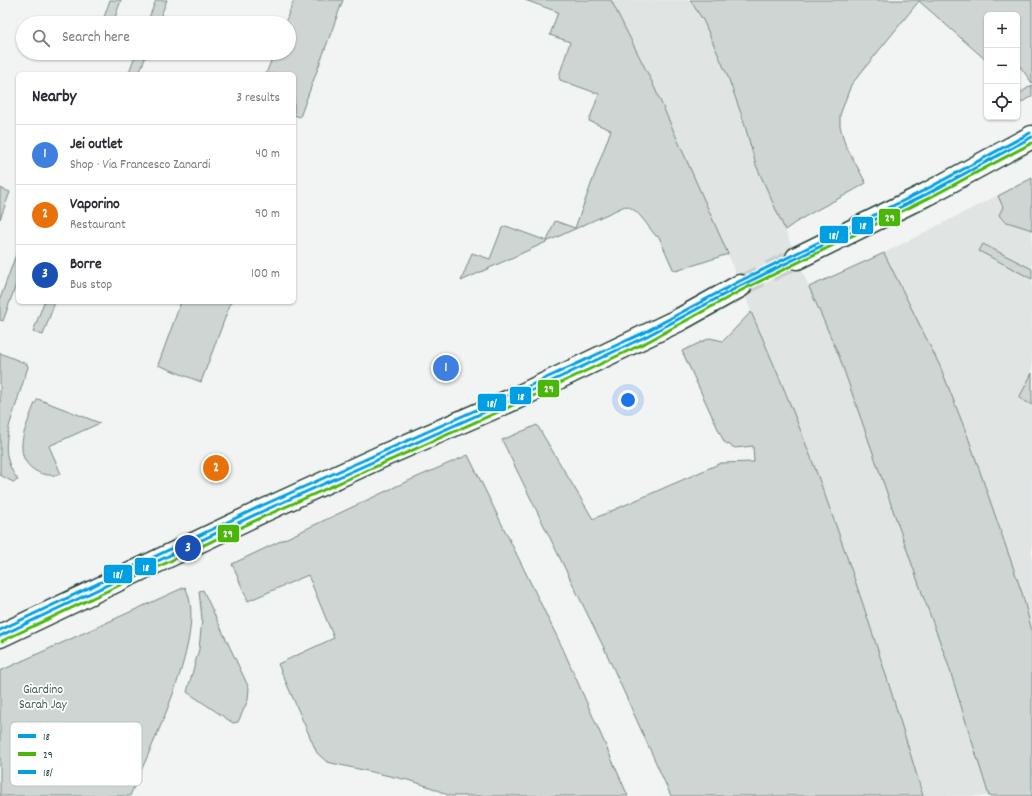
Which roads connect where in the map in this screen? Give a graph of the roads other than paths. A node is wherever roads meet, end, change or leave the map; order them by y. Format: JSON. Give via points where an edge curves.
{"nodes":[{"id":1,"x":1032,"y":137,"type":"edge"},
{"id":2,"x":797,"y":258,"type":"tunnel mouth"},
{"id":3,"x":740,"y":286,"type":"tunnel mouth"},
{"id":4,"x":0,"y":636,"type":"edge"}],
"edges":[{"from":1,"to":2,"type":"main road","via":[[927,194]]},
{"from":3,"to":4,"type":"main road","via":[[679,320],[530,392],[270,508]]}]}
